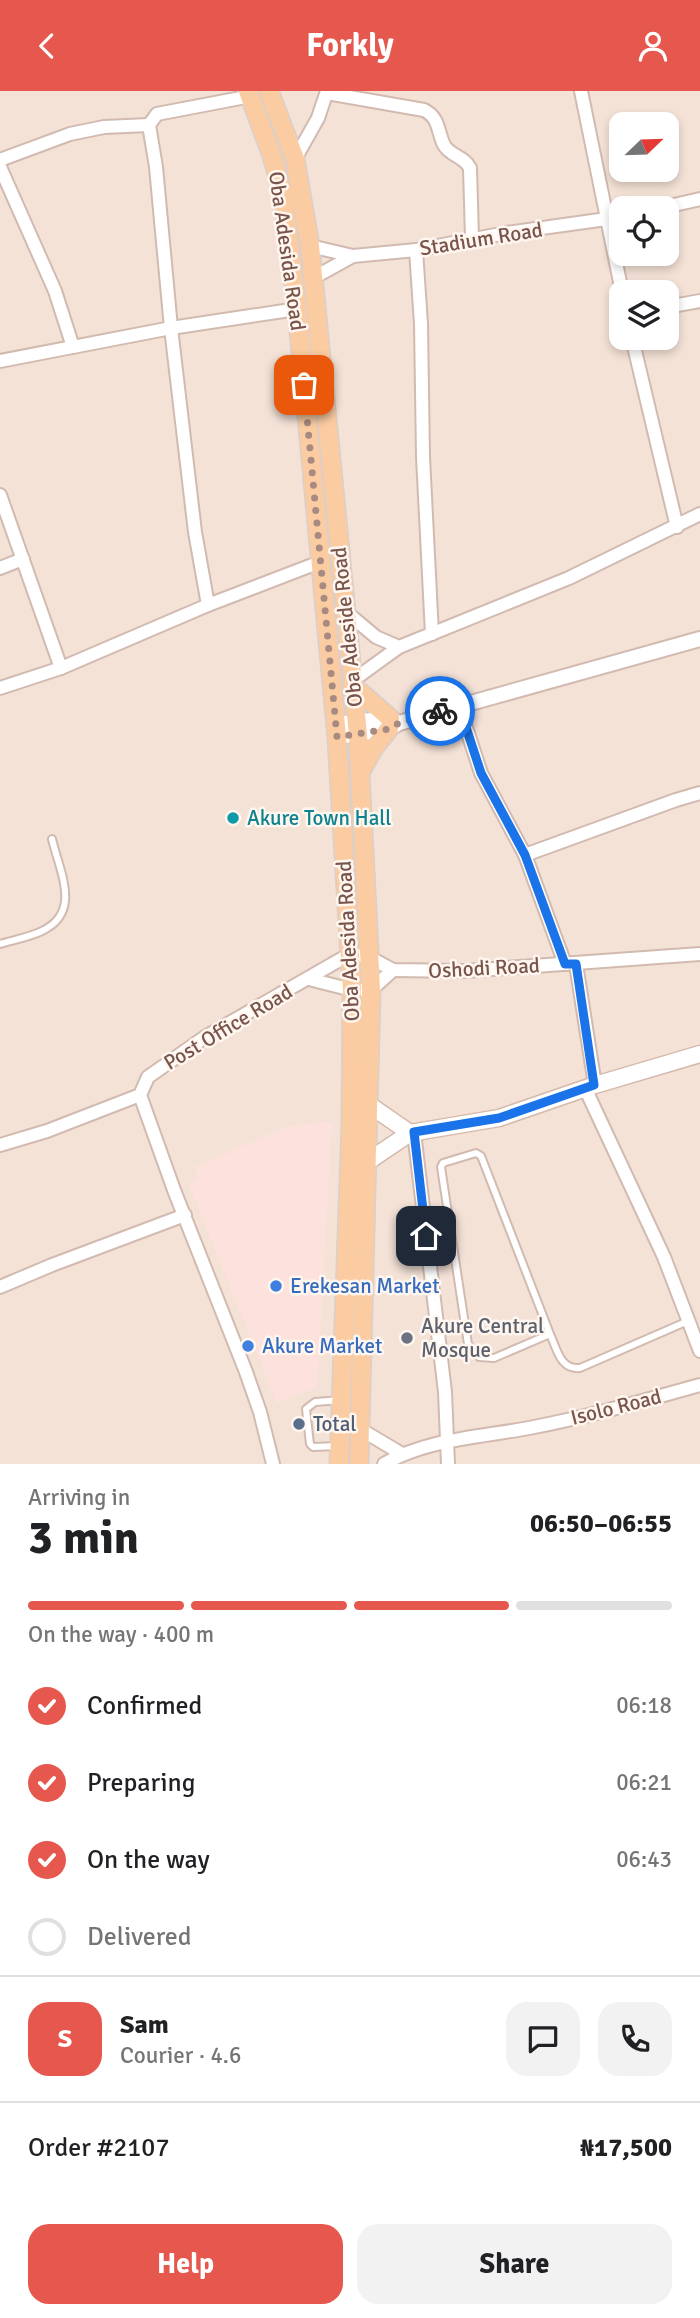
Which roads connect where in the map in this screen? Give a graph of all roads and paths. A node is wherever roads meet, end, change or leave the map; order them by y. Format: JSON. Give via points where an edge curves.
{"nodes":[{"id":1,"x":269,"y":91,"type":"edge"},
{"id":2,"x":581,"y":91,"type":"edge"},
{"id":3,"x":327,"y":92,"type":"edge"},
{"id":4,"x":250,"y":94,"type":"edge"},
{"id":5,"x":149,"y":125,"type":"junction"},
{"id":6,"x":295,"y":159,"type":"junction"},
{"id":7,"x":1,"y":168,"type":"edge"},
{"id":8,"x":700,"y":199,"type":"edge"},
{"id":9,"x":609,"y":203,"type":"edge"},
{"id":10,"x":679,"y":204,"type":"edge"},
{"id":11,"x":609,"y":219,"type":"edge"},
{"id":12,"x":472,"y":240,"type":"junction"},
{"id":13,"x":310,"y":246,"type":"junction"},
{"id":14,"x":416,"y":250,"type":"junction"},
{"id":15,"x":353,"y":256,"type":"junction"},
{"id":16,"x":313,"y":278,"type":"junction"},
{"id":17,"x":700,"y":301,"type":"edge"},
{"id":18,"x":679,"y":305,"type":"edge"},
{"id":19,"x":298,"y":309,"type":"junction"},
{"id":20,"x":171,"y":328,"type":"junction"},
{"id":21,"x":73,"y":347,"type":"junction"},
{"id":22,"x":635,"y":350,"type":"edge"},
{"id":23,"x":0,"y":361,"type":"edge"},
{"id":24,"x":0,"y":495,"type":"edge"},
{"id":25,"x":700,"y":514,"type":"edge"},
{"id":26,"x":677,"y":527,"type":"junction"},
{"id":27,"x":23,"y":559,"type":"junction"},
{"id":28,"x":320,"y":562,"type":"junction"},
{"id":29,"x":0,"y":568,"type":"edge"},
{"id":30,"x":208,"y":605,"type":"junction"},
{"id":31,"x":345,"y":611,"type":"junction"},
{"id":32,"x":432,"y":634,"type":"junction"},
{"id":33,"x":700,"y":639,"type":"edge"},
{"id":34,"x":399,"y":647,"type":"junction"},
{"id":35,"x":61,"y":668,"type":"junction"},
{"id":36,"x":352,"y":683,"type":"junction"},
{"id":37,"x":0,"y":688,"type":"edge"},
{"id":38,"x":459,"y":706,"type":"junction"},
{"id":39,"x":393,"y":723,"type":"junction"},
{"id":40,"x":357,"y":729,"type":"junction"},
{"id":41,"x":336,"y":731,"type":"junction"},
{"id":42,"x":360,"y":773,"type":"junction"},
{"id":43,"x":700,"y":793,"type":"edge"},
{"id":44,"x":52,"y":839,"type":"dead end"},
{"id":45,"x":525,"y":855,"type":"junction"},
{"id":46,"x":0,"y":944,"type":"edge"},
{"id":47,"x":350,"y":954,"type":"junction"},
{"id":48,"x":700,"y":954,"type":"edge"},
{"id":49,"x":369,"y":957,"type":"junction"},
{"id":50,"x":570,"y":964,"type":"junction"},
{"id":51,"x":393,"y":970,"type":"junction"},
{"id":52,"x":309,"y":979,"type":"junction"},
{"id":53,"x":352,"y":990,"type":"junction"},
{"id":54,"x":371,"y":990,"type":"junction"},
{"id":55,"x":700,"y":1054,"type":"edge"},
{"id":56,"x":590,"y":1087,"type":"junction"},
{"id":57,"x":140,"y":1095,"type":"junction"},
{"id":58,"x":368,"y":1104,"type":"junction"},
{"id":59,"x":412,"y":1133,"type":"junction"},
{"id":60,"x":0,"y":1145,"type":"edge"},
{"id":61,"x":367,"y":1162,"type":"junction"},
{"id":62,"x":185,"y":1215,"type":"junction"},
{"id":63,"x":0,"y":1287,"type":"edge"},
{"id":64,"x":689,"y":1320,"type":"junction"},
{"id":65,"x":550,"y":1335,"type":"junction"},
{"id":66,"x":700,"y":1351,"type":"edge"},
{"id":67,"x":700,"y":1385,"type":"edge"},
{"id":68,"x":341,"y":1399,"type":"junction"},
{"id":69,"x":360,"y":1429,"type":"junction"},
{"id":70,"x":447,"y":1442,"type":"junction"},
{"id":71,"x":402,"y":1454,"type":"junction"},
{"id":72,"x":339,"y":1455,"type":"edge"},
{"id":73,"x":273,"y":1464,"type":"edge"},
{"id":74,"x":359,"y":1464,"type":"edge"},
{"id":75,"x":384,"y":1464,"type":"edge"},
{"id":76,"x":449,"y":1464,"type":"edge"}],
"edges":[{"from":1,"to":6,"type":"main road","name":"Oba Adeside Road"},
{"from":2,"to":9,"type":"street","via":[[596,171]]},
{"from":3,"to":6,"type":"street"},
{"from":3,"to":12,"type":"street","via":[[424,110],[433,117],[444,144],[470,168]]},
{"from":4,"to":5,"type":"street","via":[[157,114]]},
{"from":4,"to":19,"type":"main road","name":"Oba Adesida Road","via":[[283,195]]},
{"from":5,"to":7,"type":"street","via":[[77,132]]},
{"from":5,"to":20,"type":"street"},
{"from":6,"to":13,"type":"main road","name":"Oba Adeside Road"},
{"from":7,"to":21,"type":"street","via":[[55,292]]},
{"from":8,"to":10,"type":"street"},
{"from":11,"to":12,"type":"street","name":"Stadium Road"},
{"from":12,"to":14,"type":"street","name":"Stadium Road"},
{"from":13,"to":15,"type":"street"},
{"from":13,"to":16,"type":"main road","name":"Oba Adeside Road"},
{"from":14,"to":15,"type":"street","name":"Stadium Road"},
{"from":14,"to":32,"type":"street"},
{"from":15,"to":16,"type":"street"},
{"from":16,"to":31,"type":"main road","name":"Oba Adeside Road"},
{"from":17,"to":18,"type":"street"},
{"from":19,"to":20,"type":"street"},
{"from":19,"to":28,"type":"main road","name":"Oba Adesida Road"},
{"from":20,"to":21,"type":"street"},
{"from":20,"to":30,"type":"street"},
{"from":21,"to":23,"type":"street"},
{"from":22,"to":26,"type":"street"},
{"from":24,"to":27,"type":"street"},
{"from":25,"to":26,"type":"street"},
{"from":26,"to":32,"type":"street","via":[[569,578]]},
{"from":27,"to":29,"type":"street"},
{"from":27,"to":35,"type":"street"},
{"from":28,"to":30,"type":"street"},
{"from":28,"to":41,"type":"main road","name":"Oba Adesida Road"},
{"from":30,"to":35,"type":"street"},
{"from":31,"to":34,"type":"street","via":[[376,637]]},
{"from":31,"to":36,"type":"main road","name":"Oba Adeside Road"},
{"from":32,"to":34,"type":"street"},
{"from":33,"to":38,"type":"street"},
{"from":34,"to":36,"type":"street"},
{"from":35,"to":37,"type":"street"},
{"from":36,"to":39,"type":"main road"},
{"from":36,"to":40,"type":"main road","name":"Oba Adeside Road"},
{"from":38,"to":39,"type":"street"},
{"from":38,"to":45,"type":"street","via":[[481,773]]},
{"from":39,"to":40,"type":"street"},
{"from":39,"to":42,"type":"main road"},
{"from":40,"to":41,"type":"street"},
{"from":40,"to":42,"type":"main road","name":"Oba Adeside Road"},
{"from":41,"to":47,"type":"main road","name":"Oba Adesida Road"},
{"from":42,"to":49,"type":"main road","name":"Oba Adeside Road"},
{"from":43,"to":45,"type":"street"},
{"from":44,"to":46,"type":"lane","via":[[67,902],[61,918],[42,932]]},
{"from":45,"to":50,"type":"street"},
{"from":47,"to":49,"type":"street"},
{"from":47,"to":52,"type":"street","name":"Post Office Road"},
{"from":47,"to":53,"type":"main road","name":"Oba Adesida Road"},
{"from":48,"to":50,"type":"street","name":"Oshodi Road"},
{"from":49,"to":51,"type":"street"},
{"from":49,"to":54,"type":"main road","name":"Oba Adeside Road"},
{"from":50,"to":51,"type":"street","name":"Oshodi Road"},
{"from":50,"to":56,"type":"street"},
{"from":51,"to":54,"type":"street"},
{"from":52,"to":53,"type":"street"},
{"from":52,"to":57,"type":"street","name":"Post Office Road","via":[[170,1060],[148,1077]]},
{"from":53,"to":54,"type":"street"},
{"from":53,"to":68,"type":"main road","name":"Oba Adesida Road"},
{"from":54,"to":58,"type":"main road","name":"Oba Adeside Road"},
{"from":55,"to":56,"type":"main road"},
{"from":56,"to":59,"type":"main road","via":[[499,1118]]},
{"from":56,"to":64,"type":"street"},
{"from":57,"to":60,"type":"street"},
{"from":57,"to":62,"type":"street"},
{"from":58,"to":59,"type":"main road"},
{"from":58,"to":61,"type":"main road","name":"Oba Adeside Road"},
{"from":59,"to":61,"type":"main road"},
{"from":59,"to":70,"type":"street","via":[[445,1392]]},
{"from":61,"to":69,"type":"main road","name":"Oba Adeside Road"},
{"from":62,"to":63,"type":"street"},
{"from":62,"to":73,"type":"street","via":[[246,1372]]},
{"from":64,"to":65,"type":"lane","via":[[574,1369],[563,1363]]},
{"from":64,"to":66,"type":"street"},
{"from":65,"to":65,"type":"lane","via":[[494,1358],[478,1357],[468,1345],[443,1163],[476,1153],[481,1156]]},
{"from":67,"to":70,"type":"street","name":"Isolo Road","via":[[531,1427]]},
{"from":68,"to":72,"type":"main road","name":"Oba Adesida Road"},
{"from":68,"to":72,"type":"lane","via":[[314,1402],[306,1409],[310,1444]]},
{"from":69,"to":71,"type":"street"},
{"from":69,"to":74,"type":"main road","name":"Oba Adeside Road"},
{"from":70,"to":71,"type":"street","name":"Isolo Road"},
{"from":70,"to":76,"type":"street"},
{"from":71,"to":75,"type":"street","name":"Isolo Road"}]}
